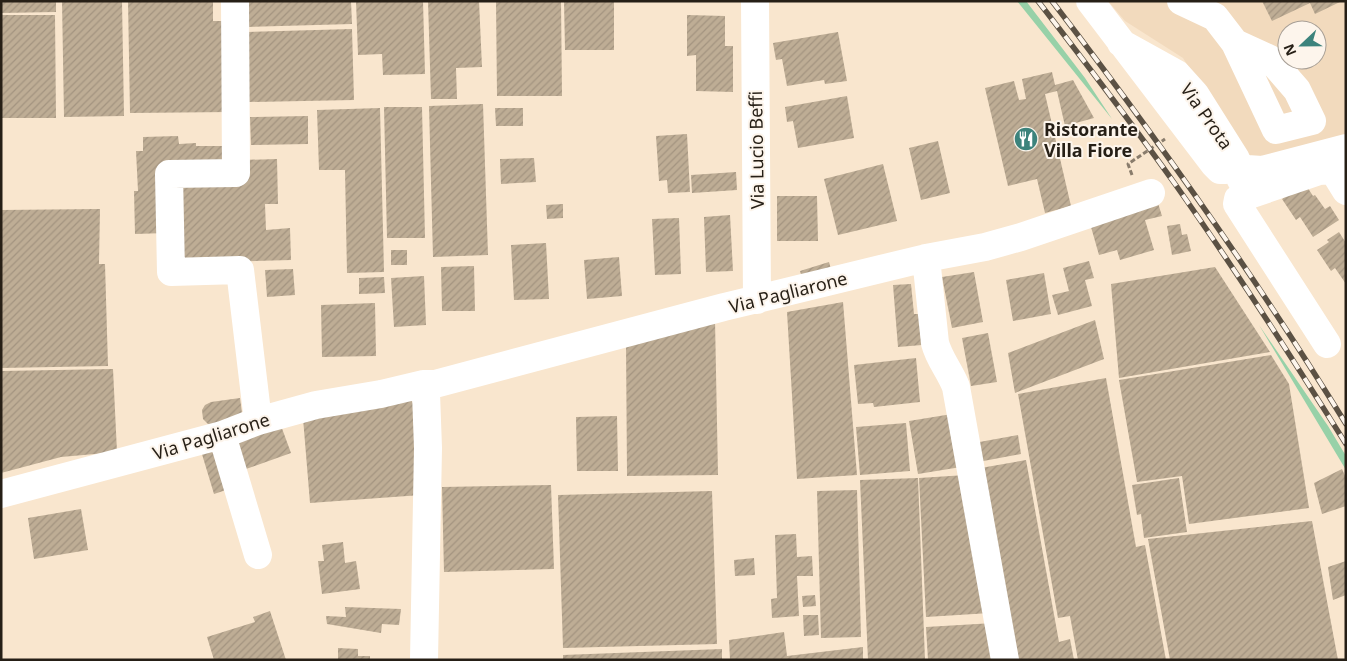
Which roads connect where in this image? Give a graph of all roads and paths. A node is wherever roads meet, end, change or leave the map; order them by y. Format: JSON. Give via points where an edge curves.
{"nodes":[{"id":1,"x":235,"y":1,"type":"edge"},
{"id":2,"x":755,"y":1,"type":"edge"},
{"id":3,"x":1090,"y":1,"type":"edge"},
{"id":4,"x":1181,"y":1,"type":"edge"},
{"id":5,"x":1235,"y":43,"type":"dead end"},
{"id":6,"x":1168,"y":137,"type":"dead end"},
{"id":7,"x":1346,"y":148,"type":"edge"},
{"id":8,"x":1133,"y":162,"type":"dead end"},
{"id":9,"x":1234,"y":166,"type":"junction"},
{"id":10,"x":1346,"y":191,"type":"edge"},
{"id":11,"x":1151,"y":193,"type":"dead end"},
{"id":12,"x":1249,"y":195,"type":"junction"},
{"id":13,"x":926,"y":258,"type":"junction"},
{"id":14,"x":757,"y":300,"type":"junction"},
{"id":15,"x":1327,"y":344,"type":"dead end"},
{"id":16,"x":423,"y":384,"type":"junction"},
{"id":17,"x":258,"y":421,"type":"junction"},
{"id":18,"x":222,"y":435,"type":"junction"},
{"id":19,"x":1,"y":494,"type":"edge"},
{"id":20,"x":258,"y":555,"type":"dead end"},
{"id":21,"x":424,"y":660,"type":"edge"},
{"id":22,"x":1005,"y":660,"type":"edge"}],
"edges":[{"from":1,"to":17,"type":"street","via":[[236,173],[168,174],[171,272],[240,270]]},
{"from":2,"to":14,"type":"street","name":"Via Lucio Beffi"},
{"from":3,"to":9,"type":"street","name":"Via Prota","via":[[1214,164],[1220,170]]},
{"from":4,"to":5,"type":"street","via":[[1215,18]]},
{"from":6,"to":8,"type":"path"},
{"from":7,"to":9,"type":"street","via":[[1262,170]]},
{"from":9,"to":12,"type":"street"},
{"from":10,"to":12,"type":"street","via":[[1333,170],[1319,171]]},
{"from":11,"to":13,"type":"street","name":"Via Pagliarone","via":[[1021,237]]},
{"from":12,"to":15,"type":"street","via":[[1238,199],[1237,204]]},
{"from":13,"to":14,"type":"street","name":"Via Pagliarone"},
{"from":13,"to":22,"type":"street","via":[[935,343],[956,387]]},
{"from":14,"to":16,"type":"street","name":"Via Pagliarone","via":[[435,384]]},
{"from":16,"to":17,"type":"street","name":"Via Pagliarone","via":[[316,405]]},
{"from":16,"to":21,"type":"street","via":[[428,448]]},
{"from":17,"to":18,"type":"street","name":"Via Pagliarone"},
{"from":18,"to":19,"type":"street","name":"Via Pagliarone"},
{"from":18,"to":20,"type":"street"}]}
